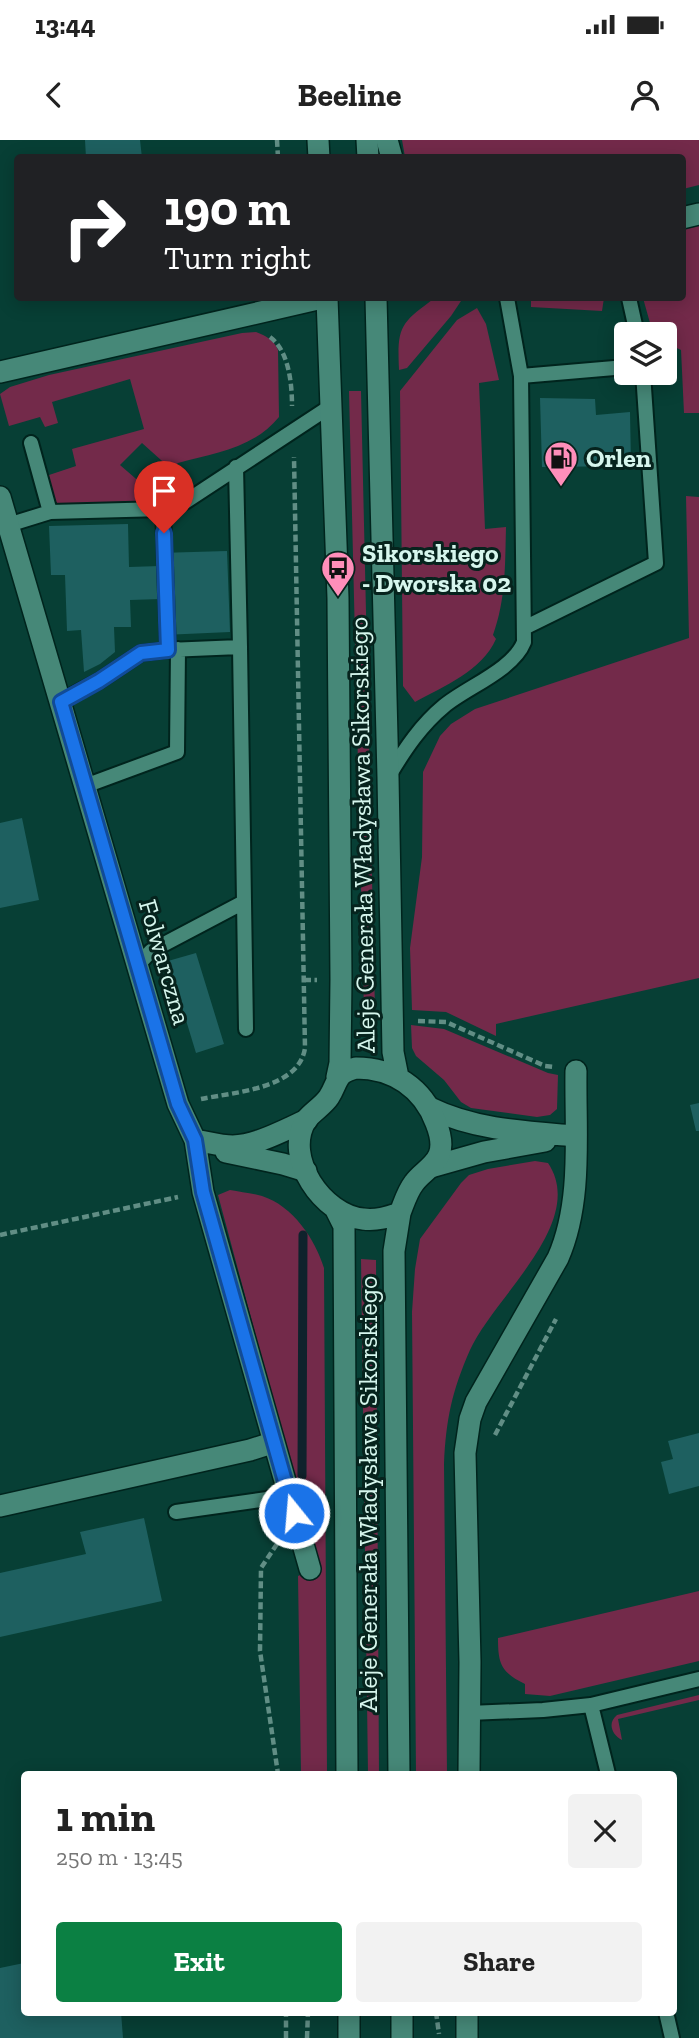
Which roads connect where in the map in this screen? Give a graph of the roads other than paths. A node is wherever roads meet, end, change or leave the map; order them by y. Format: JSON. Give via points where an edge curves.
{"nodes":[{"id":1,"x":309,"y":301,"type":"edge"},
{"id":2,"x":324,"y":301,"type":"edge"},
{"id":3,"x":376,"y":301,"type":"edge"},
{"id":4,"x":508,"y":301,"type":"edge"},
{"id":5,"x":630,"y":301,"type":"edge"},
{"id":6,"x":634,"y":322,"type":"edge"},
{"id":7,"x":614,"y":368,"type":"edge"},
{"id":8,"x":0,"y":372,"type":"edge"},
{"id":9,"x":521,"y":376,"type":"junction"},
{"id":10,"x":644,"y":385,"type":"edge"},
{"id":11,"x":331,"y":406,"type":"junction"},
{"id":12,"x":31,"y":443,"type":"dead end"},
{"id":13,"x":236,"y":467,"type":"junction"},
{"id":14,"x":0,"y":497,"type":"edge"},
{"id":15,"x":163,"y":509,"type":"junction"},
{"id":16,"x":50,"y":512,"type":"junction"},
{"id":17,"x":8,"y":525,"type":"junction"},
{"id":18,"x":524,"y":628,"type":"junction"},
{"id":19,"x":240,"y":647,"type":"junction"},
{"id":20,"x":173,"y":649,"type":"junction"},
{"id":21,"x":61,"y":702,"type":"junction"},
{"id":22,"x":388,"y":777,"type":"junction"},
{"id":23,"x":85,"y":786,"type":"junction"},
{"id":24,"x":242,"y":903,"type":"junction"},
{"id":25,"x":137,"y":966,"type":"junction"},
{"id":26,"x":246,"y":1029,"type":"dead end"},
{"id":27,"x":576,"y":1071,"type":"road end"},
{"id":28,"x":337,"y":1077,"type":"junction"},
{"id":29,"x":398,"y":1077,"type":"junction"},
{"id":30,"x":430,"y":1108,"type":"junction"},
{"id":31,"x":307,"y":1120,"type":"junction"},
{"id":32,"x":575,"y":1136,"type":"junction"},
{"id":33,"x":195,"y":1140,"type":"junction"},
{"id":34,"x":431,"y":1167,"type":"junction"},
{"id":35,"x":306,"y":1171,"type":"junction"},
{"id":36,"x":336,"y":1210,"type":"junction"},
{"id":37,"x":400,"y":1213,"type":"junction"},
{"id":38,"x":272,"y":1443,"type":"junction"},
{"id":39,"x":287,"y":1492,"type":"junction"},
{"id":40,"x":0,"y":1506,"type":"edge"},
{"id":41,"x":176,"y":1512,"type":"dead end"},
{"id":42,"x":310,"y":1569,"type":"dead end"},
{"id":43,"x":699,"y":1679,"type":"edge"},
{"id":44,"x":592,"y":1705,"type":"junction"},
{"id":45,"x":469,"y":1713,"type":"junction"},
{"id":46,"x":347,"y":1771,"type":"edge"},
{"id":47,"x":399,"y":1771,"type":"edge"},
{"id":48,"x":468,"y":1771,"type":"edge"},
{"id":49,"x":607,"y":1771,"type":"edge"},
{"id":50,"x":349,"y":2016,"type":"edge"},
{"id":51,"x":402,"y":2016,"type":"edge"},
{"id":52,"x":467,"y":2016,"type":"edge"},
{"id":53,"x":667,"y":2016,"type":"edge"},
{"id":54,"x":349,"y":2038,"type":"edge"},
{"id":55,"x":402,"y":2038,"type":"edge"},
{"id":56,"x":467,"y":2038,"type":"edge"},
{"id":57,"x":672,"y":2038,"type":"edge"}],
"edges":[{"from":1,"to":8,"type":"main road"},
{"from":2,"to":11,"type":"main road","name":"Aleje Generała Władysława Sikorskiego"},
{"from":3,"to":22,"type":"main road","name":"Aleje Generała Władysława Sikorskiego"},
{"from":4,"to":9,"type":"lane"},
{"from":5,"to":6,"type":"lane"},
{"from":7,"to":9,"type":"lane"},
{"from":9,"to":18,"type":"lane"},
{"from":10,"to":18,"type":"lane","via":[[656,563]]},
{"from":11,"to":13,"type":"lane"},
{"from":11,"to":28,"type":"main road","name":"Aleje Generała Władysława Sikorskiego","via":[[338,598],[341,979]]},
{"from":12,"to":16,"type":"lane"},
{"from":13,"to":15,"type":"lane","via":[[185,502]]},
{"from":13,"to":19,"type":"lane"},
{"from":14,"to":17,"type":"main road","name":"Folwarczna"},
{"from":15,"to":16,"type":"lane"},
{"from":15,"to":20,"type":"lane"},
{"from":16,"to":17,"type":"lane"},
{"from":17,"to":21,"type":"main road","name":"Folwarczna"},
{"from":18,"to":22,"type":"lane","via":[[520,652],[425,723]]},
{"from":19,"to":20,"type":"lane"},
{"from":19,"to":24,"type":"lane"},
{"from":20,"to":21,"type":"lane","via":[[141,653]]},
{"from":20,"to":23,"type":"lane","via":[[177,752]]},
{"from":21,"to":23,"type":"main road","name":"Folwarczna"},
{"from":22,"to":29,"type":"main road","name":"Aleje Generała Władysława Sikorskiego","via":[[393,1052]]},
{"from":23,"to":25,"type":"main road","name":"Folwarczna"},
{"from":24,"to":25,"type":"lane","via":[[151,951]]},
{"from":24,"to":26,"type":"lane"},
{"from":25,"to":33,"type":"main road","name":"Folwarczna","via":[[178,1104]]},
{"from":27,"to":32,"type":"main road"},
{"from":28,"to":29,"type":"main road","via":[[346,1070],[370,1068]]},
{"from":28,"to":31,"type":"main road","via":[[325,1102]]},
{"from":29,"to":30,"type":"main road"},
{"from":30,"to":32,"type":"main road","via":[[451,1118],[508,1130]]},
{"from":30,"to":34,"type":"main road","via":[[440,1137],[439,1154]]},
{"from":31,"to":33,"type":"main road","via":[[245,1144]]},
{"from":31,"to":35,"type":"main road","via":[[301,1147]]},
{"from":32,"to":34,"type":"main road","via":[[484,1152]]},
{"from":32,"to":45,"type":"main road","via":[[568,1236],[470,1419],[465,1453]]},
{"from":33,"to":35,"type":"main road","via":[[216,1150]]},
{"from":33,"to":38,"type":"main road","name":"Folwarczna","via":[[203,1192]]},
{"from":34,"to":37,"type":"main road","via":[[414,1183]]},
{"from":35,"to":36,"type":"main road","via":[[316,1191]]},
{"from":36,"to":37,"type":"main road","via":[[362,1219]]},
{"from":36,"to":46,"type":"main road","name":"Aleje Generała Władysława Sikorskiego","via":[[344,1226]]},
{"from":37,"to":47,"type":"main road","name":"Aleje Generała Władysława Sikorskiego","via":[[394,1251]]},
{"from":38,"to":39,"type":"main road","name":"Folwarczna"},
{"from":38,"to":40,"type":"main road"},
{"from":39,"to":41,"type":"lane"},
{"from":39,"to":42,"type":"main road","name":"Folwarczna"},
{"from":43,"to":44,"type":"lane"},
{"from":44,"to":45,"type":"lane"},
{"from":44,"to":49,"type":"lane"},
{"from":45,"to":48,"type":"main road"},
{"from":50,"to":54,"type":"main road"},
{"from":51,"to":55,"type":"main road"},
{"from":52,"to":56,"type":"main road"},
{"from":53,"to":57,"type":"lane"}]}
